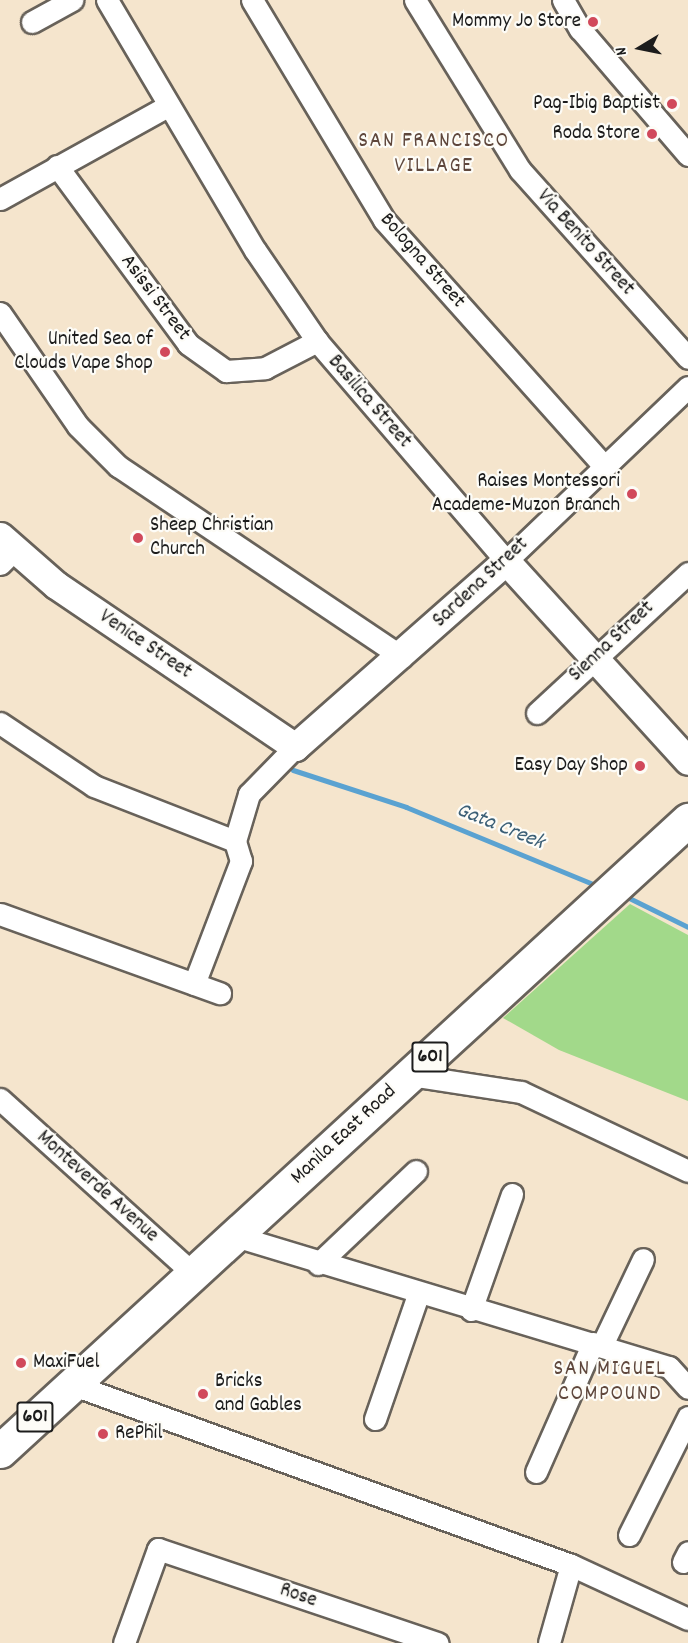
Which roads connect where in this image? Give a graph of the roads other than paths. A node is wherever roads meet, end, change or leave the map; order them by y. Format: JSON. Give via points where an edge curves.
{"nodes":[{"id":1,"x":72,"y":0,"type":"edge"},
{"id":2,"x":107,"y":0,"type":"edge"},
{"id":3,"x":252,"y":0,"type":"edge"},
{"id":4,"x":415,"y":0,"type":"edge"},
{"id":5,"x":563,"y":0,"type":"edge"},
{"id":6,"x":32,"y":22,"type":"dead end"},
{"id":7,"x":168,"y":106,"type":"junction"},
{"id":8,"x":688,"y":154,"type":"edge"},
{"id":9,"x":57,"y":166,"type":"junction"},
{"id":10,"x":0,"y":199,"type":"edge"},
{"id":11,"x":0,"y":313,"type":"edge"},
{"id":12,"x":317,"y":341,"type":"junction"},
{"id":13,"x":688,"y":358,"type":"edge"},
{"id":14,"x":688,"y":387,"type":"edge"},
{"id":15,"x":605,"y":467,"type":"junction"},
{"id":16,"x":5,"y":550,"type":"edge"},
{"id":17,"x":506,"y":561,"type":"junction"},
{"id":18,"x":688,"y":573,"type":"edge"},
{"id":19,"x":402,"y":657,"type":"junction"},
{"id":20,"x":594,"y":658,"type":"junction"},
{"id":21,"x":537,"y":713,"type":"dead end"},
{"id":22,"x":0,"y":723,"type":"edge"},
{"id":23,"x":295,"y":747,"type":"junction"},
{"id":24,"x":688,"y":761,"type":"edge"},
{"id":25,"x":688,"y":820,"type":"edge"},
{"id":26,"x":235,"y":841,"type":"junction"},
{"id":27,"x":0,"y":914,"type":"edge"},
{"id":28,"x":194,"y":984,"type":"junction"},
{"id":29,"x":220,"y":993,"type":"dead end"},
{"id":30,"x":410,"y":1075,"type":"junction"},
{"id":31,"x":0,"y":1099,"type":"edge"},
{"id":32,"x":688,"y":1170,"type":"edge"},
{"id":33,"x":416,"y":1172,"type":"dead end"},
{"id":34,"x":512,"y":1194,"type":"dead end"},
{"id":35,"x":235,"y":1236,"type":"junction"},
{"id":36,"x":642,"y":1259,"type":"dead end"},
{"id":37,"x":318,"y":1264,"type":"junction"},
{"id":38,"x":194,"y":1274,"type":"junction"},
{"id":39,"x":418,"y":1295,"type":"junction"},
{"id":40,"x":471,"y":1310,"type":"junction"},
{"id":41,"x":597,"y":1344,"type":"junction"},
{"id":42,"x":71,"y":1384,"type":"junction"},
{"id":43,"x":688,"y":1388,"type":"edge"},
{"id":44,"x":688,"y":1417,"type":"edge"},
{"id":45,"x":375,"y":1419,"type":"dead end"},
{"id":46,"x":0,"y":1451,"type":"edge"},
{"id":47,"x":536,"y":1472,"type":"dead end"},
{"id":48,"x":629,"y":1535,"type":"dead end"},
{"id":49,"x":571,"y":1565,"type":"junction"},
{"id":50,"x":688,"y":1619,"type":"edge"},
{"id":51,"x":124,"y":1643,"type":"edge"},
{"id":52,"x":438,"y":1643,"type":"edge"},
{"id":53,"x":549,"y":1643,"type":"edge"}],
"edges":[{"from":1,"to":6,"type":"street"},
{"from":2,"to":7,"type":"street","name":"Basilica Street"},
{"from":3,"to":15,"type":"street","name":"Bologna Street","via":[[384,220]]},
{"from":4,"to":13,"type":"street","name":"Via Benito Street","via":[[520,170]]},
{"from":5,"to":8,"type":"street","via":[[580,29]]},
{"from":7,"to":9,"type":"street"},
{"from":7,"to":12,"type":"street","name":"Basilica Street"},
{"from":9,"to":10,"type":"street"},
{"from":9,"to":12,"type":"street","name":"Asissi Street","via":[[188,344],[226,371],[265,368]]},
{"from":11,"to":19,"type":"street","via":[[78,426],[118,466]]},
{"from":12,"to":17,"type":"street","name":"Basilica Street"},
{"from":14,"to":15,"type":"street","name":"Sardena Street"},
{"from":15,"to":17,"type":"street","name":"Sardena Street"},
{"from":16,"to":23,"type":"street","name":"Venice Street"},
{"from":17,"to":19,"type":"street","name":"Sardena Street"},
{"from":17,"to":20,"type":"street","name":"Basilica Street"},
{"from":18,"to":20,"type":"street","name":"Sienna Street"},
{"from":19,"to":23,"type":"street","name":"Sardena Street"},
{"from":20,"to":21,"type":"street","name":"Sienna Street"},
{"from":20,"to":24,"type":"street","name":"Basilica Street"},
{"from":22,"to":26,"type":"street","via":[[94,786]]},
{"from":23,"to":26,"type":"street","via":[[249,794]]},
{"from":25,"to":30,"type":"main road","name":"Manila East Road","number":"601"},
{"from":26,"to":28,"type":"street","via":[[241,861]]},
{"from":27,"to":28,"type":"street"},
{"from":28,"to":29,"type":"street"},
{"from":30,"to":32,"type":"street","via":[[521,1092]]},
{"from":30,"to":35,"type":"main road","name":"Manila East Road","number":"601"},
{"from":31,"to":38,"type":"street","name":"Monteverde Avenue"},
{"from":33,"to":37,"type":"street"},
{"from":34,"to":40,"type":"street"},
{"from":35,"to":37,"type":"street"},
{"from":35,"to":38,"type":"main road","name":"Manila East Road","number":"601"},
{"from":36,"to":41,"type":"street"},
{"from":37,"to":39,"type":"street"},
{"from":38,"to":42,"type":"main road","name":"Manila East Road","number":"601"},
{"from":39,"to":40,"type":"street"},
{"from":39,"to":45,"type":"street"},
{"from":40,"to":41,"type":"street"},
{"from":41,"to":43,"type":"street","via":[[669,1368]]},
{"from":41,"to":47,"type":"street"},
{"from":42,"to":46,"type":"main road","name":"Manila East Road","number":"601"},
{"from":42,"to":49,"type":"street"},
{"from":44,"to":48,"type":"street"},
{"from":49,"to":50,"type":"street"},
{"from":49,"to":53,"type":"street"},
{"from":51,"to":52,"type":"street","name":"Rose","via":[[158,1549]]}]}
